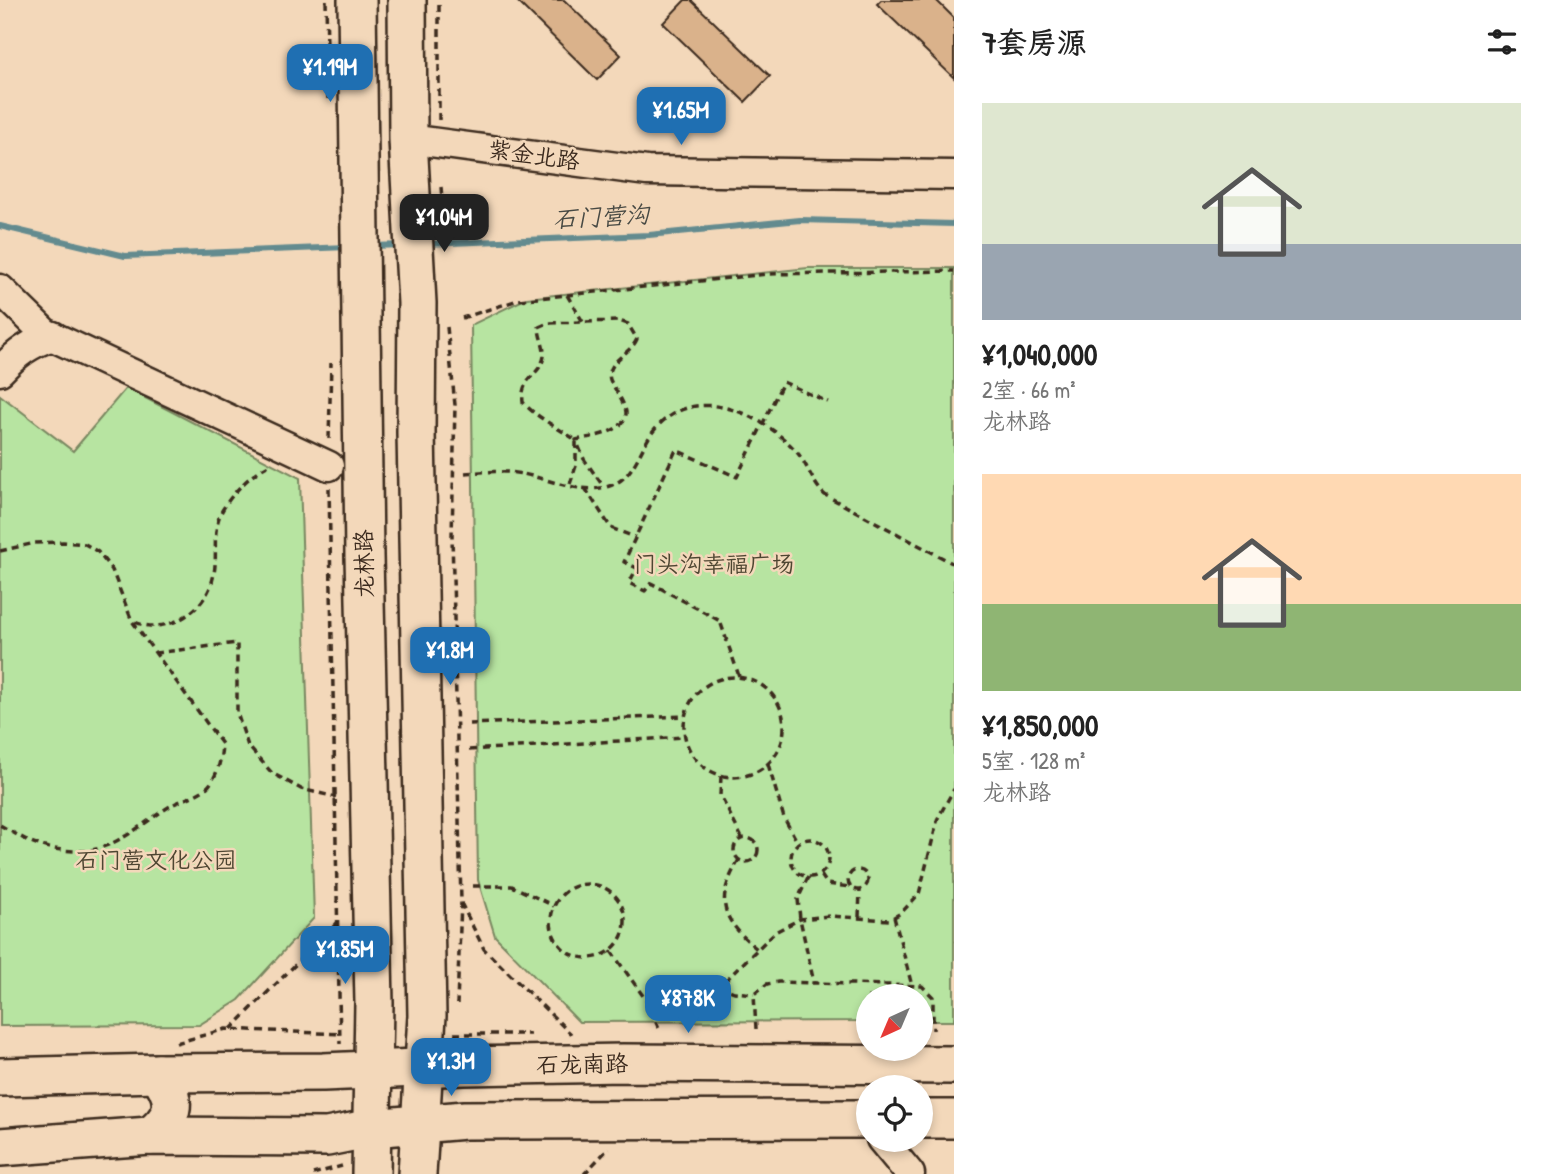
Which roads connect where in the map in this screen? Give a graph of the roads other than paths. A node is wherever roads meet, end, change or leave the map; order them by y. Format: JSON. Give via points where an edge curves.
{"nodes":[{"id":1,"x":358,"y":0,"type":"edge"},
{"id":2,"x":407,"y":0,"type":"edge"},
{"id":3,"x":423,"y":141,"type":"junction"},
{"id":4,"x":954,"y":176,"type":"edge"},
{"id":5,"x":0,"y":289,"type":"edge"},
{"id":6,"x":52,"y":337,"type":"junction"},
{"id":7,"x":0,"y":371,"type":"edge"},
{"id":8,"x":318,"y":461,"type":"road end"},
{"id":9,"x":954,"y":1065,"type":"edge"},
{"id":10,"x":439,"y":1068,"type":"junction"},
{"id":11,"x":356,"y":1070,"type":"junction"},
{"id":12,"x":158,"y":1073,"type":"junction"},
{"id":13,"x":0,"y":1077,"type":"edge"},
{"id":14,"x":933,"y":1119,"type":"edge"},
{"id":15,"x":954,"y":1119,"type":"edge"},
{"id":16,"x":420,"y":1122,"type":"junction"},
{"id":17,"x":856,"y":1125,"type":"edge"},
{"id":18,"x":372,"y":1128,"type":"junction"},
{"id":19,"x":150,"y":1136,"type":"junction"},
{"id":20,"x":0,"y":1147,"type":"edge"},
{"id":21,"x":892,"y":1152,"type":"edge"},
{"id":22,"x":371,"y":1174,"type":"edge"},
{"id":23,"x":417,"y":1174,"type":"edge"},
{"id":24,"x":909,"y":1174,"type":"edge"}],
"edges":[{"from":1,"to":11,"type":"main road","name":"龙林路","via":[[362,304]]},
{"from":2,"to":3,"type":"main road"},
{"from":3,"to":4,"type":"street","name":"紫金北路","via":[[647,171]]},
{"from":3,"to":10,"type":"main road","via":[[431,309],[416,432],[426,905]]},
{"from":5,"to":6,"type":"street"},
{"from":6,"to":7,"type":"street","via":[[33,343]]},
{"from":6,"to":8,"type":"street"},
{"from":9,"to":10,"type":"main road","name":"石龙南路","via":[[623,1063]]},
{"from":10,"to":11,"type":"main road","name":"石龙南路"},
{"from":10,"to":16,"type":"main road"},
{"from":11,"to":12,"type":"main road","name":"石龙南路"},
{"from":11,"to":18,"type":"main road","name":"龙林路"},
{"from":12,"to":13,"type":"main road","name":"石龙南路"},
{"from":12,"to":19,"type":"main road","via":[[171,1091],[172,1108],[165,1125]]},
{"from":14,"to":15,"type":"main road"},
{"from":16,"to":17,"type":"main road"},
{"from":16,"to":18,"type":"main road"},
{"from":16,"to":23,"type":"main road"},
{"from":18,"to":19,"type":"main road","via":[[327,1137]]},
{"from":18,"to":22,"type":"main road","name":"龙林路"},
{"from":19,"to":20,"type":"main road"},
{"from":21,"to":24,"type":"street"}]}
